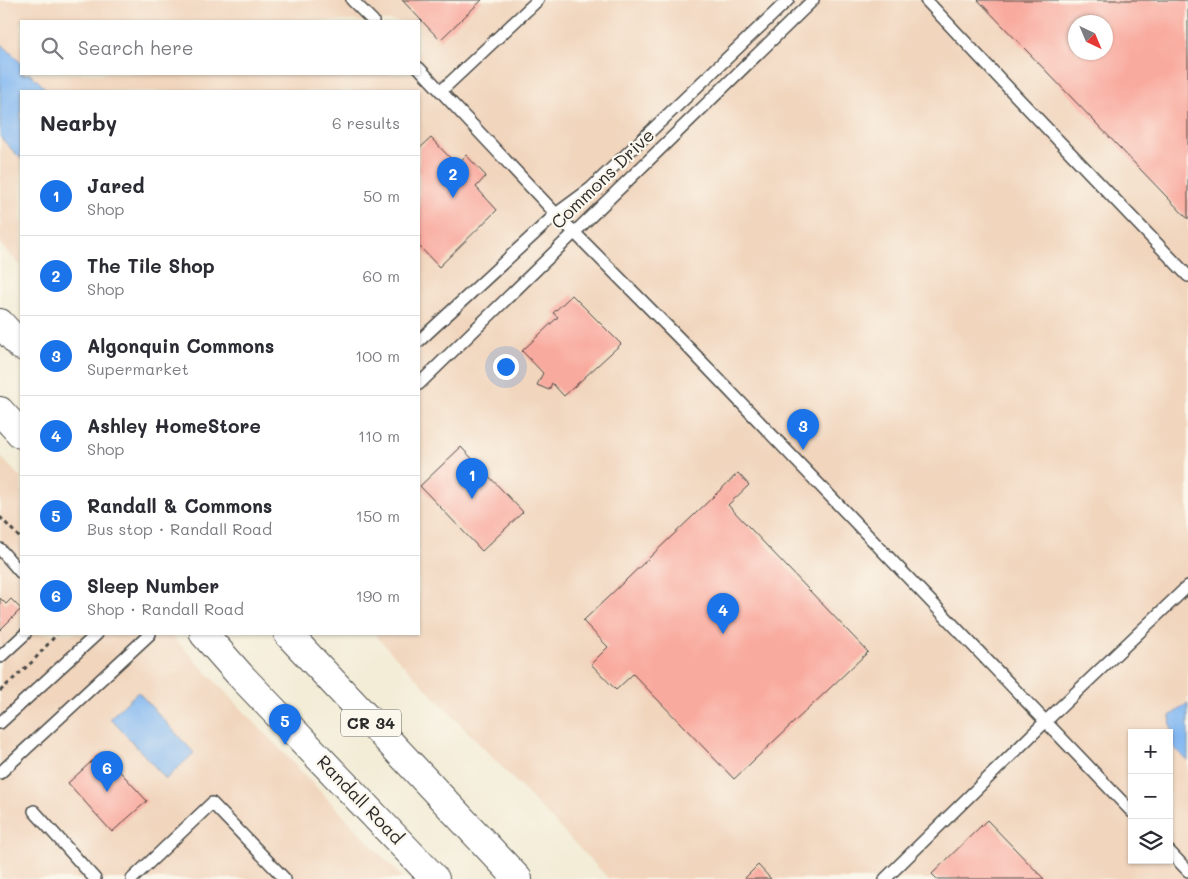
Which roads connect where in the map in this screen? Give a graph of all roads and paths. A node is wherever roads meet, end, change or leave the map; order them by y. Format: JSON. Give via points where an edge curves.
{"nodes":[{"id":1,"x":352,"y":0,"type":"edge"},
{"id":2,"x":538,"y":0,"type":"edge"},
{"id":3,"x":788,"y":0,"type":"edge"},
{"id":4,"x":813,"y":0,"type":"edge"},
{"id":5,"x":926,"y":0,"type":"edge"},
{"id":6,"x":372,"y":20,"type":"edge"},
{"id":7,"x":420,"y":69,"type":"edge"},
{"id":8,"x":441,"y":91,"type":"junction"},
{"id":9,"x":556,"y":214,"type":"junction"},
{"id":10,"x":573,"y":233,"type":"junction"},
{"id":11,"x":1188,"y":276,"type":"edge"},
{"id":12,"x":0,"y":323,"type":"edge"},
{"id":13,"x":420,"y":340,"type":"edge"},
{"id":14,"x":20,"y":345,"type":"edge"},
{"id":15,"x":420,"y":383,"type":"edge"},
{"id":16,"x":0,"y":411,"type":"edge"},
{"id":17,"x":20,"y":433,"type":"edge"},
{"id":18,"x":0,"y":517,"type":"edge"},
{"id":19,"x":20,"y":538,"type":"edge"},
{"id":20,"x":0,"y":550,"type":"edge"},
{"id":21,"x":20,"y":572,"type":"edge"},
{"id":22,"x":1188,"y":586,"type":"edge"},
{"id":23,"x":24,"y":635,"type":"edge"},
{"id":24,"x":56,"y":635,"type":"edge"},
{"id":25,"x":96,"y":635,"type":"edge"},
{"id":26,"x":149,"y":635,"type":"edge"},
{"id":27,"x":205,"y":635,"type":"edge"},
{"id":28,"x":289,"y":635,"type":"edge"},
{"id":29,"x":0,"y":657,"type":"edge"},
{"id":30,"x":0,"y":691,"type":"edge"},
{"id":31,"x":1045,"y":722,"type":"junction"},
{"id":32,"x":0,"y":724,"type":"edge"},
{"id":33,"x":0,"y":773,"type":"edge"},
{"id":34,"x":1128,"y":808,"type":"edge"},
{"id":35,"x":34,"y":811,"type":"dead end"},
{"id":36,"x":1173,"y":855,"type":"edge"},
{"id":37,"x":1188,"y":871,"type":"edge"},
{"id":38,"x":95,"y":879,"type":"edge"},
{"id":39,"x":132,"y":879,"type":"edge"},
{"id":40,"x":285,"y":879,"type":"edge"},
{"id":41,"x":435,"y":879,"type":"edge"},
{"id":42,"x":518,"y":879,"type":"edge"},
{"id":43,"x":885,"y":879,"type":"edge"}],
"edges":[{"from":1,"to":6,"type":"lane"},
{"from":2,"to":8,"type":"lane"},
{"from":3,"to":9,"type":"lane","name":"Commons Drive","via":[[590,189]]},
{"from":4,"to":10,"type":"lane","name":"Commons Drive"},
{"from":5,"to":11,"type":"lane"},
{"from":7,"to":8,"type":"lane"},
{"from":8,"to":9,"type":"lane"},
{"from":9,"to":10,"type":"lane"},
{"from":9,"to":13,"type":"lane","name":"Commons Drive"},
{"from":10,"to":15,"type":"lane","name":"Commons Drive"},
{"from":10,"to":31,"type":"lane","via":[[683,342]]},
{"from":12,"to":14,"type":"main road"},
{"from":16,"to":17,"type":"main road"},
{"from":18,"to":19,"type":"path"},
{"from":20,"to":21,"type":"lane"},
{"from":22,"to":31,"type":"lane"},
{"from":23,"to":29,"type":"lane"},
{"from":24,"to":30,"type":"path"},
{"from":25,"to":32,"type":"lane"},
{"from":26,"to":33,"type":"lane"},
{"from":27,"to":41,"type":"main road","name":"Randall Road"},
{"from":28,"to":42,"type":"main road","number":"CR 34"},
{"from":31,"to":34,"type":"lane"},
{"from":31,"to":43,"type":"lane"},
{"from":35,"to":38,"type":"lane"},
{"from":36,"to":37,"type":"lane"},
{"from":39,"to":40,"type":"lane","via":[[212,803]]}]}
